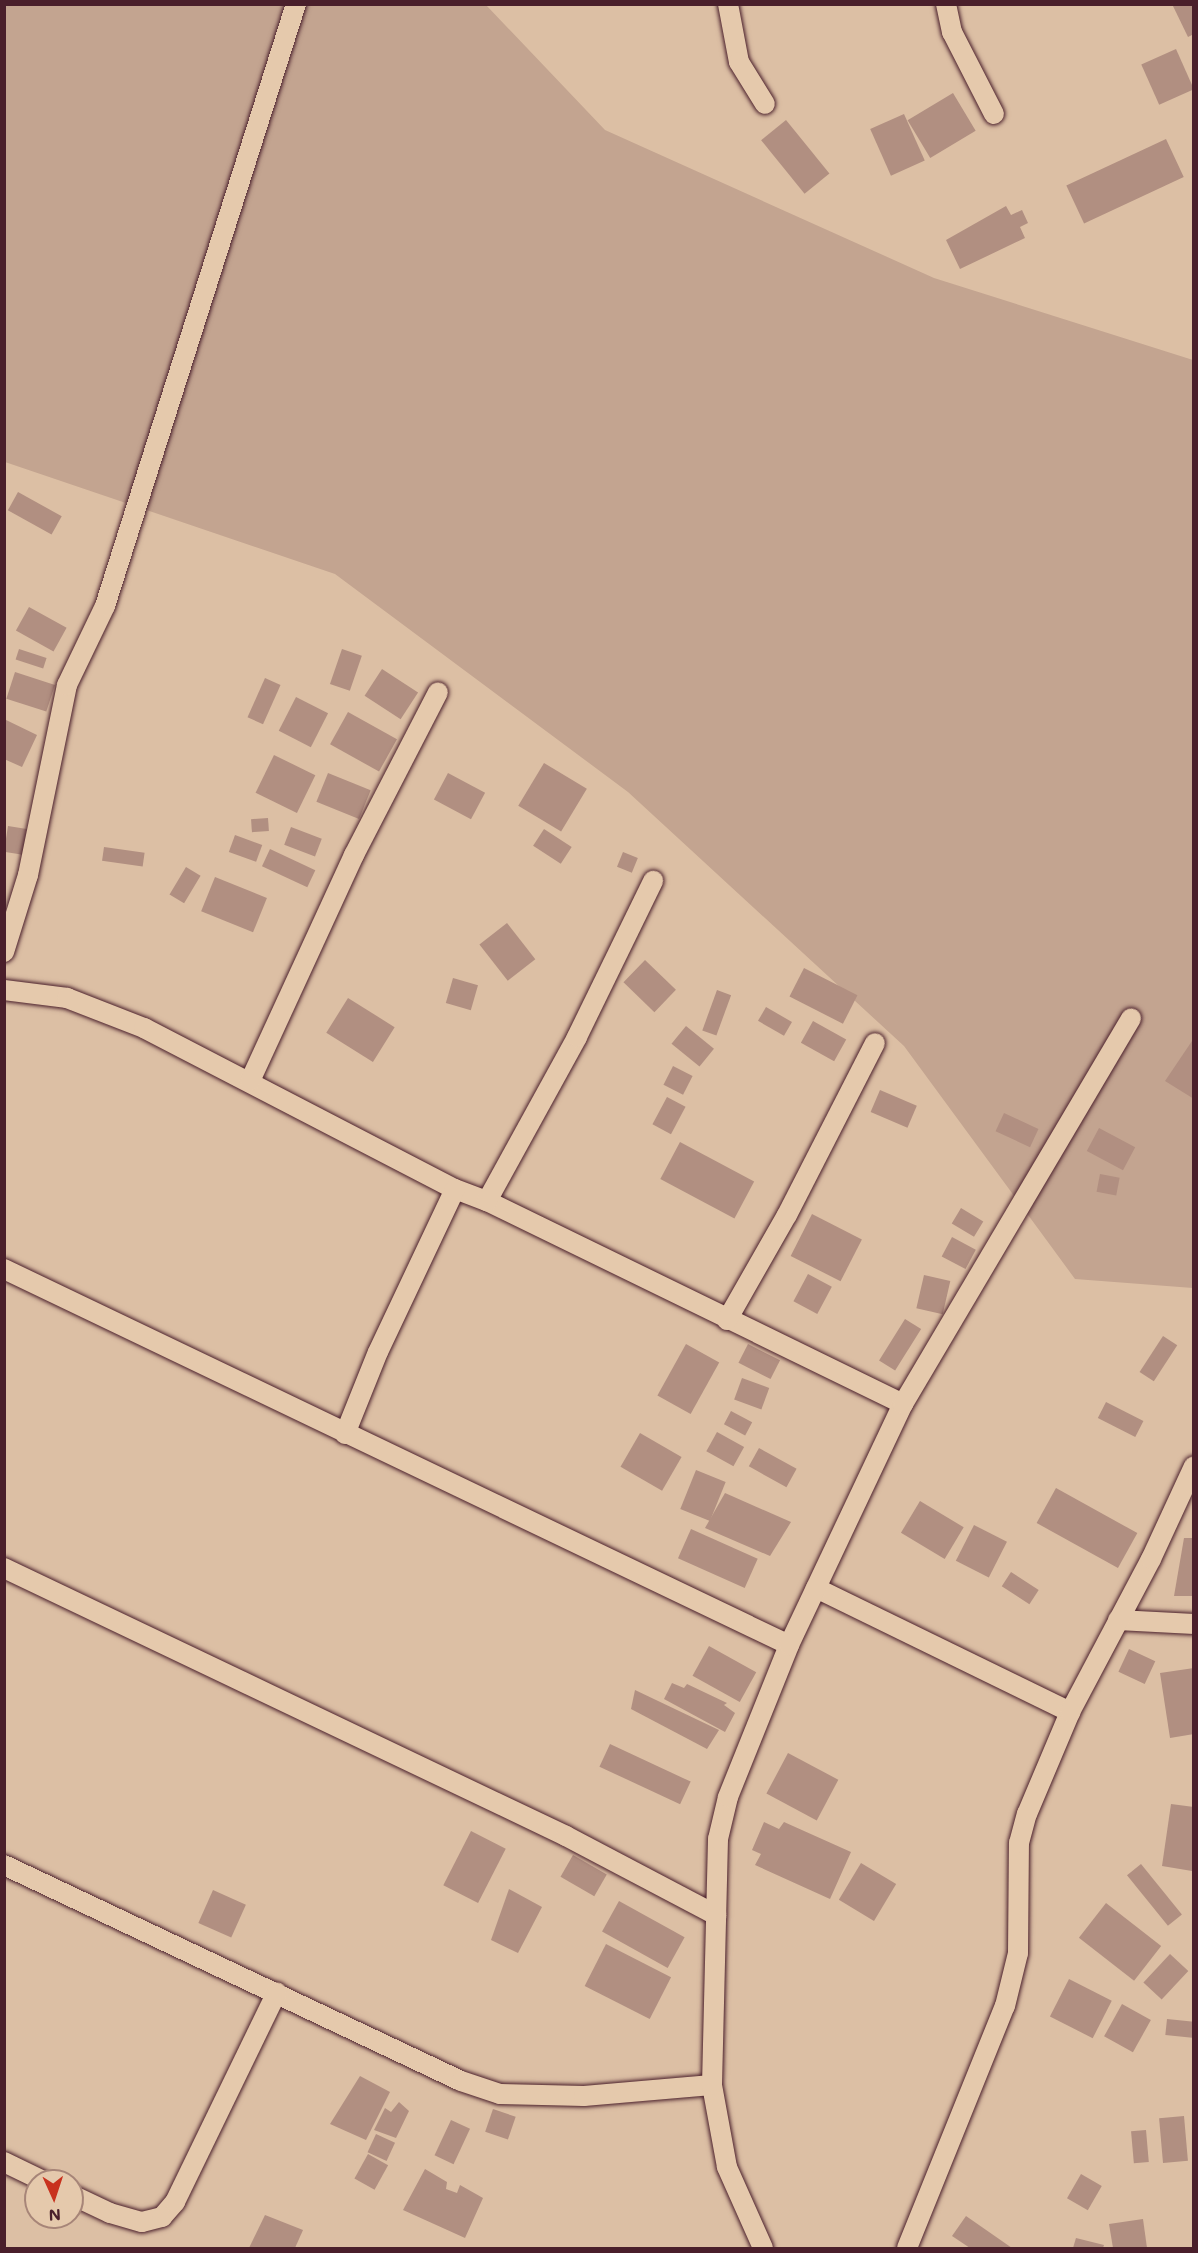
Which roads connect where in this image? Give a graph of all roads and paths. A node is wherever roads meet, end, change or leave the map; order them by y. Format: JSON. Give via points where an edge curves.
{"nodes":[{"id":1,"x":296,"y":4,"type":"edge"},
{"id":2,"x":728,"y":4,"type":"edge"},
{"id":3,"x":946,"y":4,"type":"edge"},
{"id":4,"x":765,"y":104,"type":"dead end"},
{"id":5,"x":994,"y":114,"type":"dead end"},
{"id":6,"x":438,"y":692,"type":"dead end"},
{"id":7,"x":653,"y":881,"type":"dead end"},
{"id":8,"x":4,"y":952,"type":"edge"},
{"id":9,"x":4,"y":990,"type":"edge"},
{"id":10,"x":1131,"y":1018,"type":"dead end"},
{"id":11,"x":875,"y":1043,"type":"dead end"},
{"id":12,"x":250,"y":1081,"type":"junction"},
{"id":13,"x":455,"y":1189,"type":"junction"},
{"id":14,"x":487,"y":1201,"type":"junction"},
{"id":15,"x":4,"y":1269,"type":"edge"},
{"id":16,"x":727,"y":1320,"type":"junction"},
{"id":17,"x":903,"y":1404,"type":"junction"},
{"id":18,"x":345,"y":1434,"type":"junction"},
{"id":19,"x":1194,"y":1466,"type":"edge"},
{"id":20,"x":4,"y":1568,"type":"edge"},
{"id":21,"x":816,"y":1588,"type":"junction"},
{"id":22,"x":1118,"y":1620,"type":"junction"},
{"id":23,"x":1194,"y":1624,"type":"edge"},
{"id":24,"x":789,"y":1645,"type":"junction"},
{"id":25,"x":1070,"y":1712,"type":"junction"},
{"id":26,"x":4,"y":1865,"type":"edge"},
{"id":27,"x":716,"y":1915,"type":"junction"},
{"id":28,"x":277,"y":1992,"type":"junction"},
{"id":29,"x":712,"y":2085,"type":"junction"},
{"id":30,"x":4,"y":2162,"type":"edge"},
{"id":31,"x":24,"y":2172,"type":"edge"},
{"id":32,"x":84,"y":2201,"type":"edge"},
{"id":33,"x":763,"y":2248,"type":"edge"},
{"id":34,"x":907,"y":2248,"type":"edge"}],
"edges":[{"from":1,"to":8,"type":"street","via":[[105,606],[67,685],[28,875]]},
{"from":2,"to":4,"type":"street","via":[[739,62]]},
{"from":3,"to":5,"type":"street","via":[[952,32]]},
{"from":6,"to":12,"type":"street","via":[[349,865]]},
{"from":7,"to":14,"type":"street","via":[[577,1037]]},
{"from":9,"to":12,"type":"street","via":[[67,998],[144,1028]]},
{"from":10,"to":17,"type":"street"},
{"from":11,"to":16,"type":"street","via":[[787,1215]]},
{"from":12,"to":13,"type":"street"},
{"from":13,"to":14,"type":"street"},
{"from":13,"to":18,"type":"street","via":[[378,1352]]},
{"from":14,"to":16,"type":"street"},
{"from":15,"to":18,"type":"street"},
{"from":16,"to":17,"type":"street"},
{"from":17,"to":21,"type":"street"},
{"from":18,"to":24,"type":"street"},
{"from":19,"to":22,"type":"street"},
{"from":20,"to":27,"type":"street","via":[[566,1836]]},
{"from":21,"to":24,"type":"street"},
{"from":21,"to":25,"type":"street"},
{"from":22,"to":23,"type":"street"},
{"from":22,"to":25,"type":"street"},
{"from":24,"to":27,"type":"street","via":[[728,1797],[718,1839]]},
{"from":25,"to":34,"type":"street","via":[[1027,1814],[1019,1843],[1018,1953],[1005,2006]]},
{"from":26,"to":28,"type":"street"},
{"from":27,"to":29,"type":"street"},
{"from":28,"to":29,"type":"street","via":[[461,2081],[500,2094],[584,2096]]},
{"from":28,"to":32,"type":"street","via":[[175,2202],[162,2217],[142,2222]]},
{"from":29,"to":33,"type":"street","via":[[727,2167]]},
{"from":30,"to":31,"type":"street"}]}
